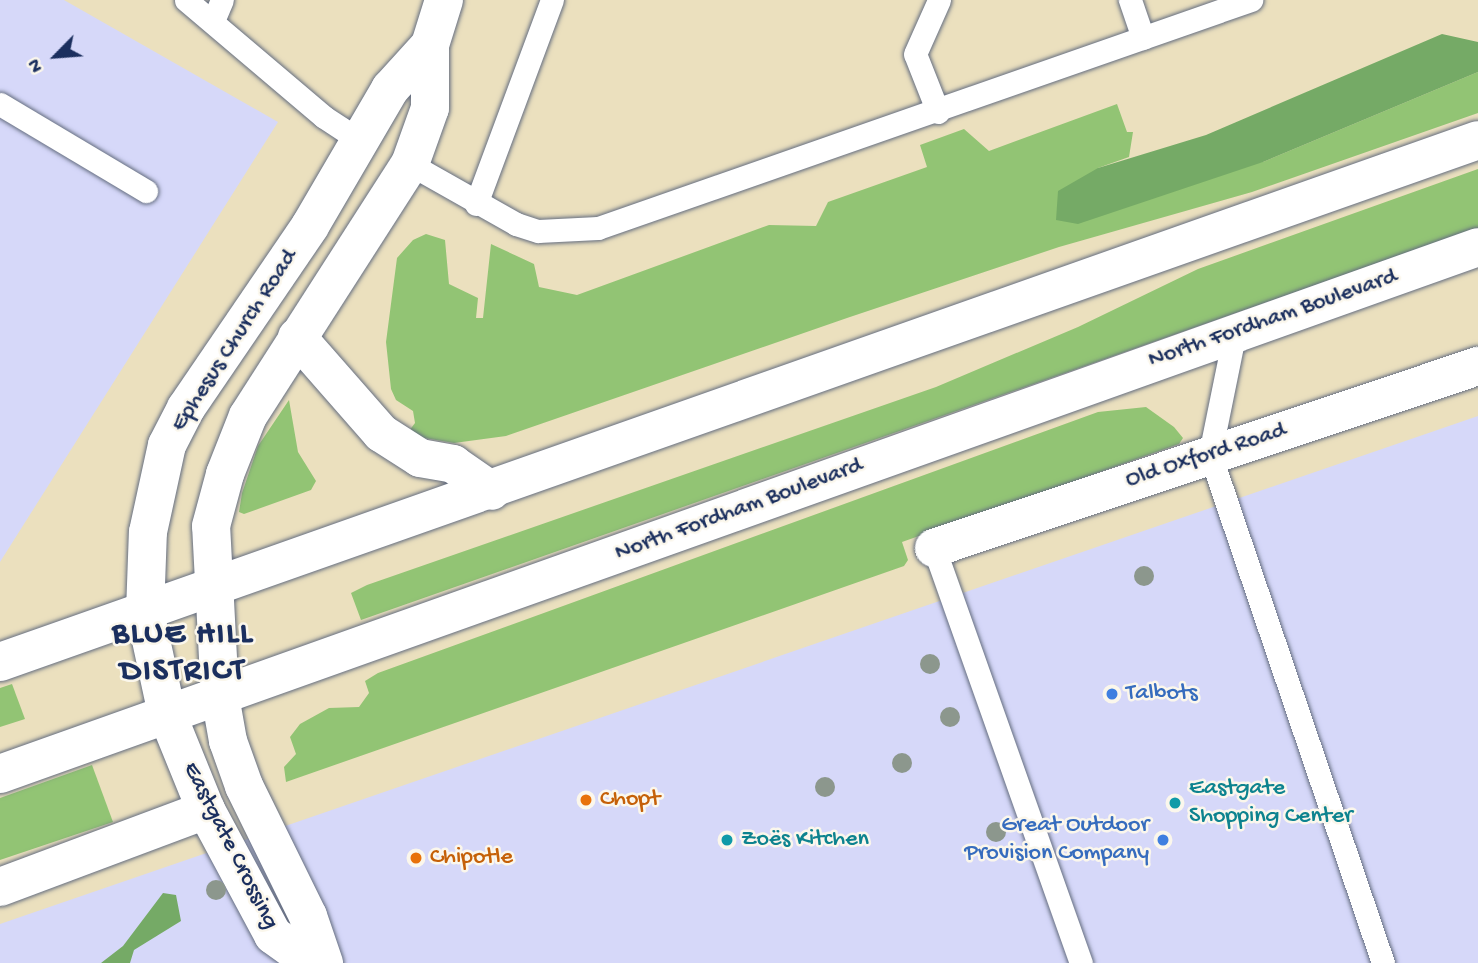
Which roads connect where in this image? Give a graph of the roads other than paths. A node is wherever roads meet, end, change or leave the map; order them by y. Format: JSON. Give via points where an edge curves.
{"nodes":[{"id":1,"x":186,"y":0,"type":"edge"},
{"id":2,"x":444,"y":0,"type":"edge"},
{"id":3,"x":552,"y":0,"type":"edge"},
{"id":4,"x":939,"y":0,"type":"edge"},
{"id":5,"x":1130,"y":0,"type":"edge"},
{"id":6,"x":1251,"y":0,"type":"edge"},
{"id":7,"x":218,"y":11,"type":"edge"},
{"id":8,"x":1143,"y":38,"type":"junction"},
{"id":9,"x":430,"y":45,"type":"junction"},
{"id":10,"x":0,"y":104,"type":"edge"},
{"id":11,"x":938,"y":112,"type":"junction"},
{"id":12,"x":1478,"y":140,"type":"edge"},
{"id":13,"x":362,"y":142,"type":"junction"},
{"id":14,"x":410,"y":164,"type":"junction"},
{"id":15,"x":146,"y":191,"type":"dead end"},
{"id":16,"x":476,"y":204,"type":"junction"},
{"id":17,"x":1478,"y":247,"type":"edge"},
{"id":18,"x":1235,"y":331,"type":"junction"},
{"id":19,"x":297,"y":337,"type":"junction"},
{"id":20,"x":1478,"y":366,"type":"edge"},
{"id":21,"x":1210,"y":454,"type":"junction"},
{"id":22,"x":492,"y":491,"type":"junction"},
{"id":23,"x":934,"y":548,"type":"joint"},
{"id":24,"x":211,"y":589,"type":"junction"},
{"id":25,"x":145,"y":612,"type":"junction"},
{"id":26,"x":0,"y":662,"type":"edge"},
{"id":27,"x":220,"y":696,"type":"junction"},
{"id":28,"x":167,"y":714,"type":"junction"},
{"id":29,"x":0,"y":774,"type":"edge"},
{"id":30,"x":206,"y":810,"type":"junction"},
{"id":31,"x":0,"y":887,"type":"edge"},
{"id":32,"x":312,"y":963,"type":"edge"},
{"id":33,"x":324,"y":963,"type":"edge"},
{"id":34,"x":1081,"y":963,"type":"edge"},
{"id":35,"x":1383,"y":963,"type":"edge"}],
"edges":[{"from":1,"to":7,"type":"lane"},
{"from":2,"to":9,"type":"main road","name":"Ephesus Church Road"},
{"from":3,"to":16,"type":"lane"},
{"from":4,"to":11,"type":"lane","via":[[915,54]]},
{"from":5,"to":8,"type":"lane"},
{"from":6,"to":8,"type":"lane"},
{"from":7,"to":13,"type":"lane","via":[[324,117]]},
{"from":8,"to":11,"type":"lane"},
{"from":9,"to":13,"type":"main road","name":"Ephesus Church Road","via":[[390,89]]},
{"from":9,"to":14,"type":"main road","name":"Ephesus Church Road","via":[[430,108]]},
{"from":10,"to":15,"type":"lane"},
{"from":11,"to":16,"type":"lane","via":[[598,228],[538,231]]},
{"from":12,"to":22,"type":"main road"},
{"from":13,"to":25,"type":"main road","name":"Ephesus Church Road","via":[[186,408],[167,445],[148,532]]},
{"from":14,"to":16,"type":"lane"},
{"from":14,"to":19,"type":"main road","name":"Ephesus Church Road"},
{"from":17,"to":18,"type":"main road","name":"North Fordham Boulevard"},
{"from":18,"to":21,"type":"lane"},
{"from":18,"to":27,"type":"main road","name":"North Fordham Boulevard"},
{"from":19,"to":22,"type":"main road","via":[[381,433],[420,458],[453,464]]},
{"from":19,"to":24,"type":"main road","name":"Ephesus Church Road","via":[[247,416],[225,474],[211,526]]},
{"from":20,"to":21,"type":"main road","name":"Old Oxford Road"},
{"from":21,"to":23,"type":"main road","name":"Old Oxford Road"},
{"from":21,"to":35,"type":"lane"},
{"from":22,"to":24,"type":"main road"},
{"from":23,"to":34,"type":"lane"},
{"from":24,"to":25,"type":"main road"},
{"from":24,"to":27,"type":"main road","name":"Ephesus Church Road"},
{"from":25,"to":26,"type":"main road"},
{"from":25,"to":28,"type":"main road","name":"Ephesus Church Road"},
{"from":27,"to":28,"type":"main road","name":"North Fordham Boulevard"},
{"from":27,"to":33,"type":"main road","name":"Eastgate Crossing","via":[[228,741],[244,786],[308,916]]},
{"from":28,"to":29,"type":"main road","name":"North Fordham Boulevard"},
{"from":28,"to":30,"type":"main road","name":"Eastgate Crossing"},
{"from":30,"to":31,"type":"main road"},
{"from":30,"to":32,"type":"main road","name":"Eastgate Crossing","via":[[272,935]]}]}
